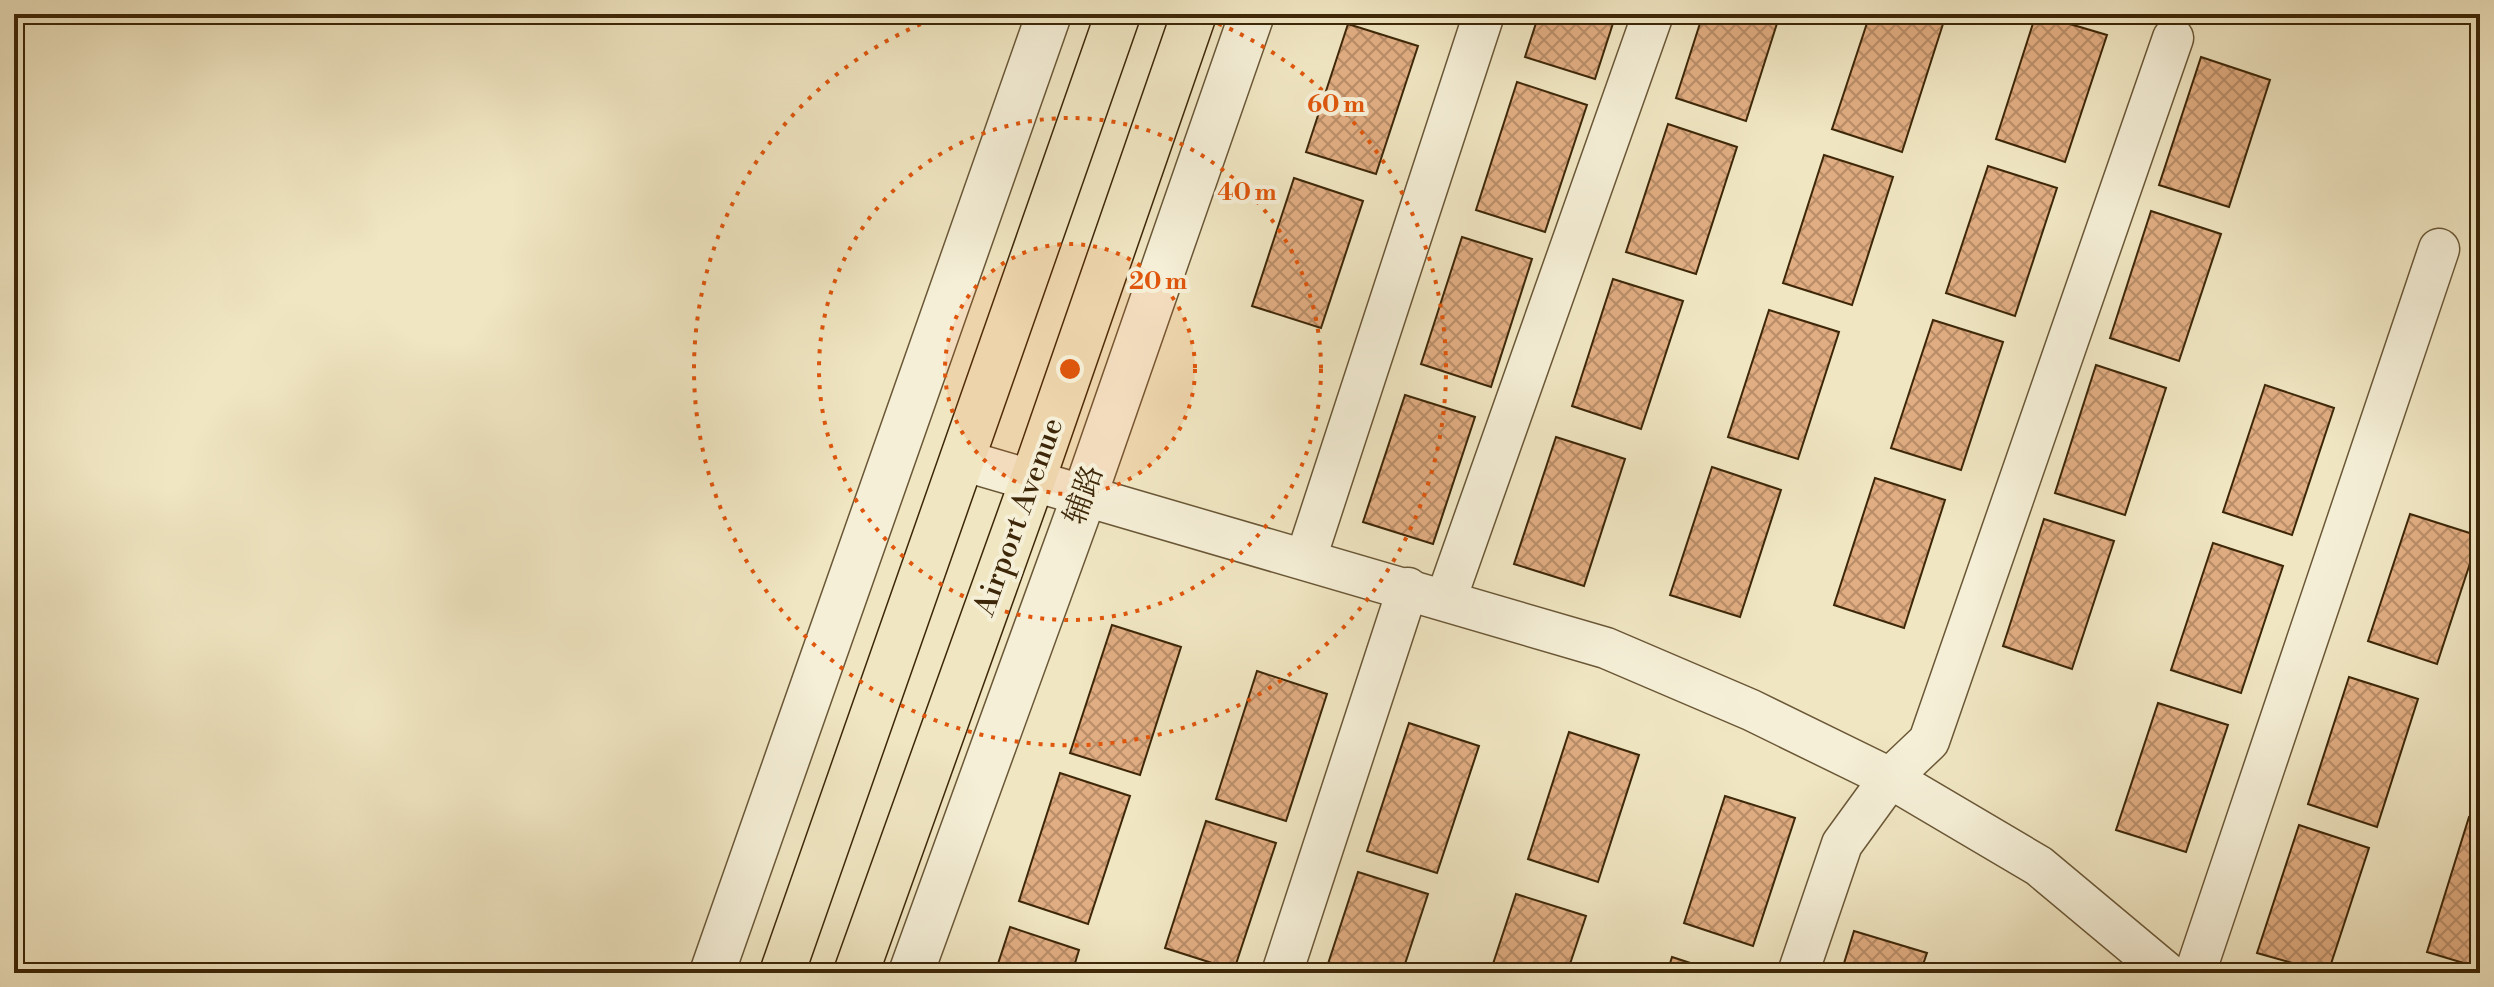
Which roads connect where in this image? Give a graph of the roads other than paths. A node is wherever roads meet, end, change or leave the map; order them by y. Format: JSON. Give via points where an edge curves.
{"nodes":[{"id":1,"x":1049,"y":14,"type":"edge"},
{"id":2,"x":1118,"y":14,"type":"edge"},
{"id":3,"x":1194,"y":14,"type":"edge"},
{"id":4,"x":1252,"y":14,"type":"edge"},
{"id":5,"x":1484,"y":14,"type":"edge"},
{"id":6,"x":1653,"y":14,"type":"edge"},
{"id":7,"x":2173,"y":38,"type":"dead end"},
{"id":8,"x":2439,"y":249,"type":"dead end"},
{"id":9,"x":962,"y":460,"type":"junction"},
{"id":10,"x":1033,"y":479,"type":"junction"},
{"id":11,"x":1085,"y":494,"type":"junction"},
{"id":12,"x":1306,"y":558,"type":"junction"},
{"id":13,"x":1408,"y":588,"type":"junction"},
{"id":14,"x":1446,"y":599,"type":"junction"},
{"id":15,"x":1890,"y":778,"type":"junction"},
{"id":16,"x":712,"y":973,"type":"edge"},
{"id":17,"x":782,"y":973,"type":"edge"},
{"id":18,"x":856,"y":973,"type":"edge"},
{"id":19,"x":911,"y":973,"type":"edge"},
{"id":20,"x":1282,"y":973,"type":"edge"},
{"id":21,"x":1798,"y":973,"type":"edge"},
{"id":22,"x":2167,"y":973,"type":"edge"},
{"id":23,"x":2195,"y":973,"type":"edge"}],
"edges":[{"from":1,"to":16,"type":"street"},
{"from":2,"to":9,"type":"main road"},
{"from":3,"to":10,"type":"main road","name":"Airport Avenue"},
{"from":4,"to":11,"type":"street","name":"辅路"},
{"from":5,"to":12,"type":"street"},
{"from":6,"to":14,"type":"street"},
{"from":7,"to":15,"type":"street","via":[[1929,741]]},
{"from":8,"to":23,"type":"street"},
{"from":9,"to":10,"type":"street"},
{"from":9,"to":17,"type":"main road"},
{"from":10,"to":11,"type":"street"},
{"from":10,"to":18,"type":"main road","name":"Airport Avenue"},
{"from":11,"to":12,"type":"street"},
{"from":11,"to":19,"type":"street","name":"辅路"},
{"from":12,"to":13,"type":"street"},
{"from":13,"to":14,"type":"street"},
{"from":13,"to":20,"type":"street"},
{"from":14,"to":15,"type":"street","via":[[1606,648]]},
{"from":15,"to":21,"type":"street","via":[[1842,844]]},
{"from":15,"to":22,"type":"street","via":[[2039,866]]}]}
